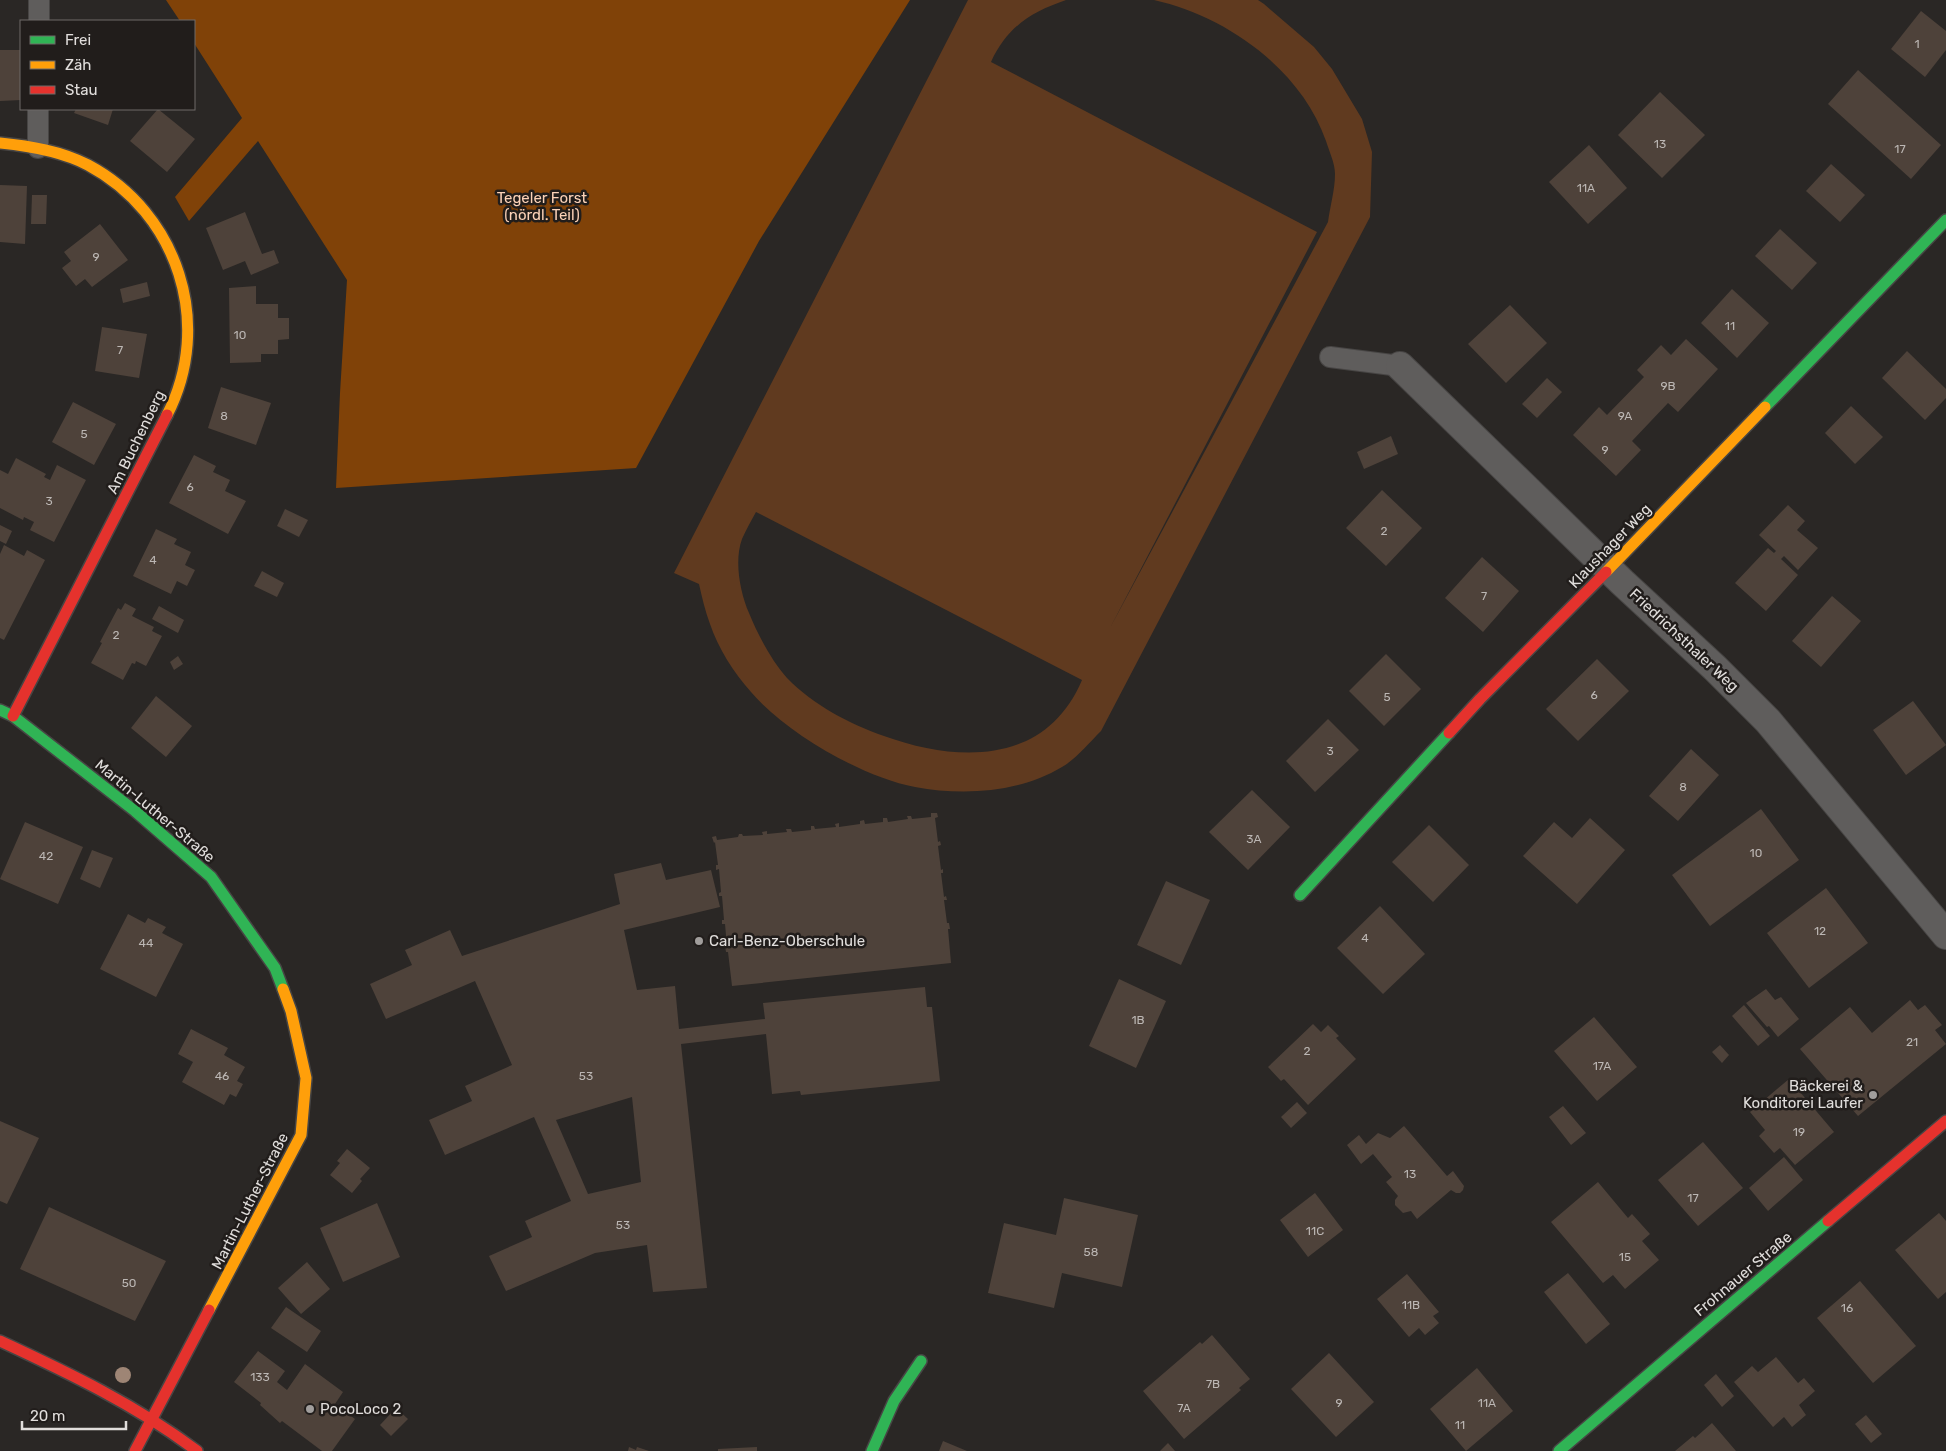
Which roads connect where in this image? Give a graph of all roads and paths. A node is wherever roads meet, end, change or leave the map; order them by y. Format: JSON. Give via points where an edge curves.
{"nodes":[{"id":1,"x":39,"y":0,"type":"edge"},
{"id":2,"x":39,"y":20,"type":"edge"},
{"id":3,"x":38,"y":110,"type":"edge"},
{"id":4,"x":0,"y":143,"type":"edge"},
{"id":5,"x":38,"y":148,"type":"junction"},
{"id":6,"x":1946,"y":220,"type":"edge"},
{"id":7,"x":1330,"y":357,"type":"dead end"},
{"id":8,"x":1400,"y":366,"type":"joint"},
{"id":9,"x":1609,"y":569,"type":"junction"},
{"id":10,"x":0,"y":710,"type":"edge"},
{"id":11,"x":14,"y":716,"type":"junction"},
{"id":12,"x":1300,"y":895,"type":"dead end"},
{"id":13,"x":1946,"y":936,"type":"edge"},
{"id":14,"x":1946,"y":1121,"type":"edge"},
{"id":15,"x":0,"y":1341,"type":"edge"},
{"id":16,"x":920,"y":1361,"type":"dead end"},
{"id":17,"x":152,"y":1419,"type":"junction"},
{"id":18,"x":135,"y":1451,"type":"edge"},
{"id":19,"x":197,"y":1451,"type":"edge"},
{"id":20,"x":872,"y":1451,"type":"edge"},
{"id":21,"x":1559,"y":1451,"type":"edge"}],
"edges":[{"from":1,"to":2,"type":"lane"},
{"from":3,"to":5,"type":"lane"},
{"from":4,"to":5,"type":"street","name":"Am Buchenberg"},
{"from":5,"to":11,"type":"street","name":"Am Buchenberg","via":[[89,166],[127,193],[156,226],[172,251],[183,290],[188,326],[185,361],[174,402]]},
{"from":6,"to":9,"type":"street","name":"Klaushager Weg"},
{"from":7,"to":8,"type":"lane"},
{"from":8,"to":9,"type":"street","name":"Friedrichsthaler Weg"},
{"from":9,"to":12,"type":"street","name":"Klaushager Weg","via":[[1480,699]]},
{"from":9,"to":13,"type":"street","name":"Friedrichsthaler Weg","via":[[1768,721]]},
{"from":10,"to":11,"type":"street","name":"Martin-Luther-Straße"},
{"from":11,"to":17,"type":"street","name":"Martin-Luther-Straße","via":[[135,811],[211,878],[275,968],[291,1011],[306,1078],[301,1135]]},
{"from":14,"to":21,"type":"street","name":"Frohnauer Straße"},
{"from":15,"to":17,"type":"street","via":[[72,1374]]},
{"from":16,"to":20,"type":"street","via":[[894,1401]]},
{"from":17,"to":18,"type":"street","name":"Martin-Luther-Straße"},
{"from":17,"to":19,"type":"street"}]}
